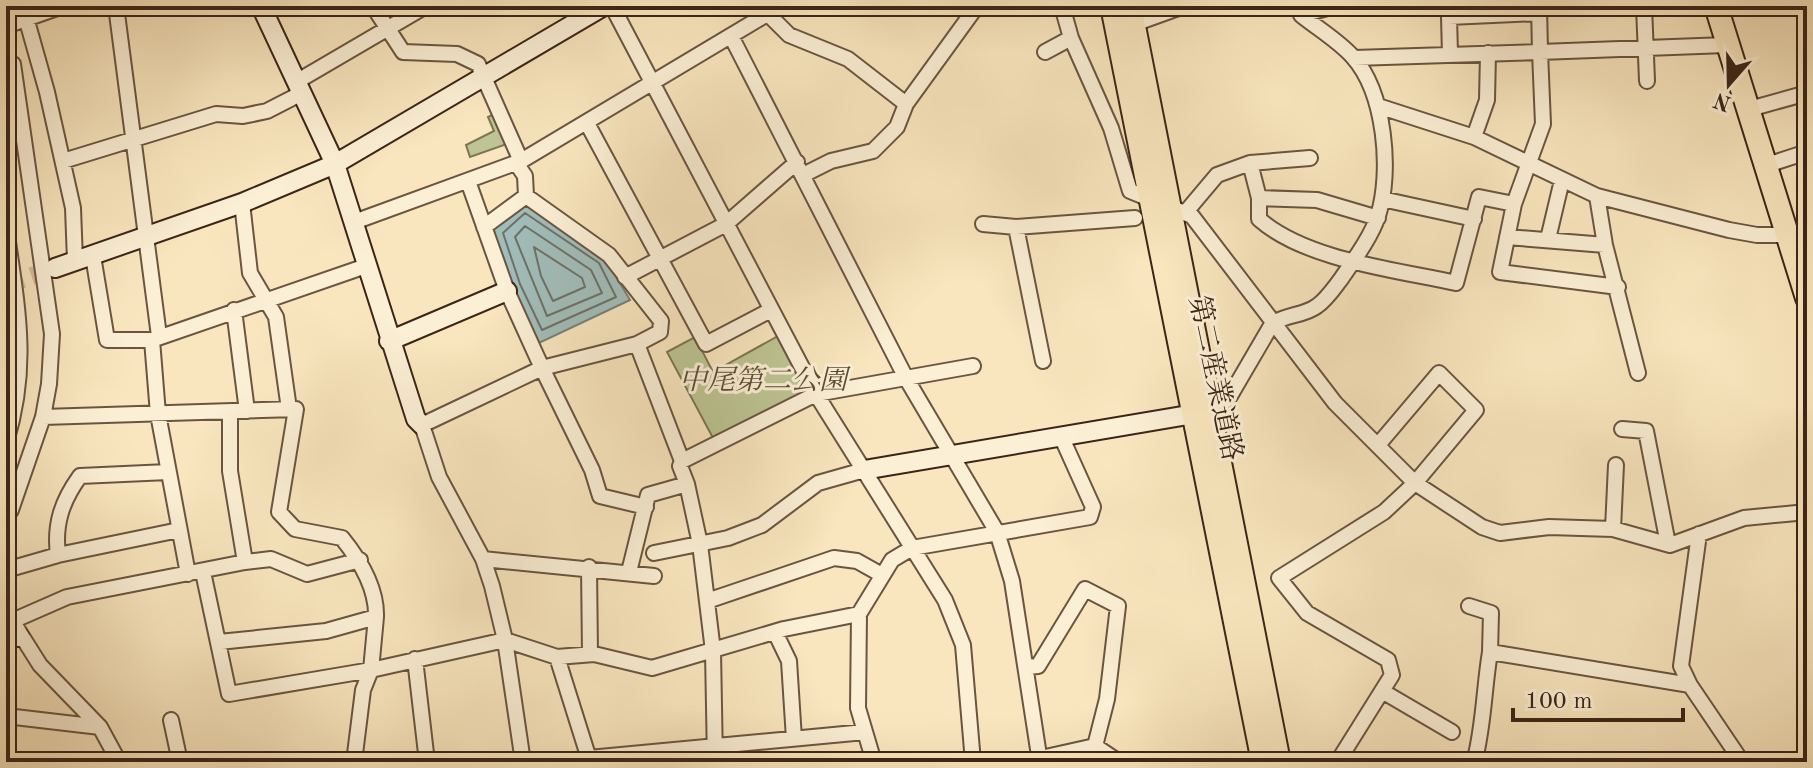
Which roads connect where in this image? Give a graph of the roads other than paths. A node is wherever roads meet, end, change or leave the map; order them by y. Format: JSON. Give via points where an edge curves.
{"nodes":[{"id":1,"x":63,"y":6,"type":"edge"},
{"id":2,"x":116,"y":6,"type":"edge"},
{"id":3,"x":261,"y":6,"type":"edge"},
{"id":4,"x":373,"y":6,"type":"edge"},
{"id":5,"x":426,"y":6,"type":"edge"},
{"id":6,"x":604,"y":6,"type":"edge"},
{"id":7,"x":612,"y":6,"type":"edge"},
{"id":8,"x":977,"y":6,"type":"edge"},
{"id":9,"x":1062,"y":6,"type":"edge"},
{"id":10,"x":1112,"y":6,"type":"edge"},
{"id":11,"x":1184,"y":6,"type":"edge"},
{"id":12,"x":1335,"y":6,"type":"edge"},
{"id":13,"x":1644,"y":6,"type":"edge"},
{"id":14,"x":1716,"y":6,"type":"edge"},
{"id":15,"x":764,"y":10,"type":"edge"},
{"id":16,"x":1539,"y":10,"type":"edge"},
{"id":17,"x":1132,"y":15,"type":"edge"},
{"id":18,"x":27,"y":21,"type":"junction"},
{"id":19,"x":6,"y":26,"type":"edge"},
{"id":20,"x":389,"y":29,"type":"junction"},
{"id":21,"x":731,"y":36,"type":"junction"},
{"id":22,"x":1071,"y":38,"type":"junction"},
{"id":23,"x":1726,"y":45,"type":"junction"},
{"id":24,"x":1644,"y":48,"type":"junction"},
{"id":25,"x":1045,"y":52,"type":"dead end"},
{"id":26,"x":1540,"y":52,"type":"junction"},
{"id":27,"x":1488,"y":53,"type":"junction"},
{"id":28,"x":1450,"y":54,"type":"junction"},
{"id":29,"x":1354,"y":58,"type":"junction"},
{"id":30,"x":6,"y":64,"type":"edge"},
{"id":31,"x":484,"y":78,"type":"junction"},
{"id":32,"x":1647,"y":81,"type":"dead end"},
{"id":33,"x":652,"y":84,"type":"junction"},
{"id":34,"x":299,"y":87,"type":"junction"},
{"id":35,"x":1807,"y":93,"type":"edge"},
{"id":36,"x":906,"y":104,"type":"junction"},
{"id":37,"x":1378,"y":106,"type":"junction"},
{"id":38,"x":1746,"y":110,"type":"junction"},
{"id":39,"x":587,"y":123,"type":"junction"},
{"id":40,"x":1474,"y":137,"type":"junction"},
{"id":41,"x":134,"y":139,"type":"junction"},
{"id":42,"x":1807,"y":152,"type":"edge"},
{"id":43,"x":1310,"y":158,"type":"dead end"},
{"id":44,"x":63,"y":161,"type":"junction"},
{"id":45,"x":519,"y":162,"type":"junction"},
{"id":46,"x":1250,"y":163,"type":"junction"},
{"id":47,"x":335,"y":164,"type":"junction"},
{"id":48,"x":1529,"y":164,"type":"junction"},
{"id":49,"x":1764,"y":166,"type":"junction"},
{"id":50,"x":800,"y":169,"type":"junction"},
{"id":51,"x":1562,"y":180,"type":"junction"},
{"id":52,"x":468,"y":181,"type":"junction"},
{"id":53,"x":526,"y":196,"type":"junction"},
{"id":54,"x":1597,"y":196,"type":"junction"},
{"id":55,"x":1259,"y":198,"type":"junction"},
{"id":56,"x":1382,"y":199,"type":"junction"},
{"id":57,"x":242,"y":203,"type":"junction"},
{"id":58,"x":1514,"y":204,"type":"junction"},
{"id":59,"x":1168,"y":207,"type":"junction"},
{"id":60,"x":1135,"y":218,"type":"dead end"},
{"id":61,"x":1378,"y":218,"type":"junction"},
{"id":62,"x":1474,"y":219,"type":"junction"},
{"id":63,"x":354,"y":222,"type":"junction"},
{"id":64,"x":726,"y":224,"type":"junction"},
{"id":65,"x":983,"y":224,"type":"dead end"},
{"id":66,"x":484,"y":227,"type":"junction"},
{"id":67,"x":1016,"y":227,"type":"junction"},
{"id":68,"x":6,"y":228,"type":"edge"},
{"id":69,"x":147,"y":236,"type":"junction"},
{"id":70,"x":1507,"y":237,"type":"junction"},
{"id":71,"x":1548,"y":239,"type":"junction"},
{"id":72,"x":1605,"y":245,"type":"junction"},
{"id":73,"x":1795,"y":245,"type":"edge"},
{"id":74,"x":84,"y":258,"type":"junction"},
{"id":75,"x":659,"y":258,"type":"junction"},
{"id":76,"x":1353,"y":262,"type":"junction"},
{"id":77,"x":366,"y":266,"type":"junction"},
{"id":78,"x":55,"y":268,"type":"tunnel mouth"},
{"id":79,"x":9,"y":272,"type":"edge"},
{"id":80,"x":625,"y":277,"type":"junction"},
{"id":81,"x":1618,"y":287,"type":"junction"},
{"id":82,"x":507,"y":291,"type":"junction"},
{"id":83,"x":11,"y":295,"type":"edge"},
{"id":84,"x":267,"y":297,"type":"junction"},
{"id":85,"x":1807,"y":298,"type":"edge"},
{"id":86,"x":234,"y":310,"type":"junction"},
{"id":87,"x":771,"y":310,"type":"junction"},
{"id":88,"x":1272,"y":324,"type":"junction"},
{"id":89,"x":155,"y":338,"type":"junction"},
{"id":90,"x":389,"y":341,"type":"junction"},
{"id":91,"x":637,"y":344,"type":"junction"},
{"id":92,"x":1043,"y":361,"type":"dead end"},
{"id":93,"x":973,"y":366,"type":"dead end"},
{"id":94,"x":542,"y":368,"type":"junction"},
{"id":95,"x":1638,"y":373,"type":"dead end"},
{"id":96,"x":906,"y":378,"type":"junction"},
{"id":97,"x":816,"y":394,"type":"junction"},
{"id":98,"x":289,"y":409,"type":"junction"},
{"id":99,"x":247,"y":411,"type":"junction"},
{"id":100,"x":230,"y":413,"type":"junction"},
{"id":101,"x":158,"y":414,"type":"junction"},
{"id":102,"x":1203,"y":415,"type":"junction"},
{"id":103,"x":43,"y":417,"type":"junction"},
{"id":104,"x":422,"y":425,"type":"junction"},
{"id":105,"x":1622,"y":429,"type":"dead end"},
{"id":106,"x":1061,"y":436,"type":"junction"},
{"id":107,"x":6,"y":442,"type":"edge"},
{"id":108,"x":1378,"y":445,"type":"junction"},
{"id":109,"x":953,"y":455,"type":"junction"},
{"id":110,"x":682,"y":461,"type":"junction"},
{"id":111,"x":1616,"y":465,"type":"dead end"},
{"id":112,"x":864,"y":470,"type":"junction"},
{"id":113,"x":168,"y":472,"type":"junction"},
{"id":114,"x":1415,"y":483,"type":"junction"},
{"id":115,"x":687,"y":484,"type":"junction"},
{"id":116,"x":646,"y":507,"type":"junction"},
{"id":117,"x":6,"y":510,"type":"edge"},
{"id":118,"x":1807,"y":512,"type":"edge"},
{"id":119,"x":1613,"y":529,"type":"junction"},
{"id":120,"x":179,"y":530,"type":"junction"},
{"id":121,"x":997,"y":532,"type":"junction"},
{"id":122,"x":1699,"y":534,"type":"junction"},
{"id":123,"x":700,"y":544,"type":"junction"},
{"id":124,"x":1668,"y":544,"type":"junction"},
{"id":125,"x":912,"y":548,"type":"junction"},
{"id":126,"x":654,"y":553,"type":"dead end"},
{"id":127,"x":58,"y":555,"type":"junction"},
{"id":128,"x":483,"y":559,"type":"junction"},
{"id":129,"x":360,"y":560,"type":"junction"},
{"id":130,"x":245,"y":562,"type":"junction"},
{"id":131,"x":589,"y":567,"type":"junction"},
{"id":132,"x":6,"y":570,"type":"edge"},
{"id":133,"x":629,"y":572,"type":"junction"},
{"id":134,"x":195,"y":573,"type":"junction"},
{"id":135,"x":882,"y":575,"type":"junction"},
{"id":136,"x":654,"y":576,"type":"dead end"},
{"id":137,"x":707,"y":601,"type":"junction"},
{"id":138,"x":1469,"y":606,"type":"dead end"},
{"id":139,"x":859,"y":614,"type":"junction"},
{"id":140,"x":376,"y":617,"type":"junction"},
{"id":141,"x":10,"y":626,"type":"edge"},
{"id":142,"x":775,"y":632,"type":"junction"},
{"id":143,"x":505,"y":640,"type":"junction"},
{"id":144,"x":219,"y":642,"type":"junction"},
{"id":145,"x":713,"y":651,"type":"junction"},
{"id":146,"x":1490,"y":652,"type":"junction"},
{"id":147,"x":590,"y":654,"type":"junction"},
{"id":148,"x":557,"y":657,"type":"junction"},
{"id":149,"x":415,"y":659,"type":"junction"},
{"id":150,"x":1027,"y":667,"type":"junction"},
{"id":151,"x":371,"y":670,"type":"junction"},
{"id":152,"x":1690,"y":685,"type":"junction"},
{"id":153,"x":1382,"y":691,"type":"junction"},
{"id":154,"x":6,"y":716,"type":"edge"},
{"id":155,"x":171,"y":720,"type":"dead end"},
{"id":156,"x":100,"y":727,"type":"junction"},
{"id":157,"x":865,"y":732,"type":"junction"},
{"id":158,"x":1452,"y":732,"type":"dead end"},
{"id":159,"x":794,"y":739,"type":"junction"},
{"id":160,"x":714,"y":746,"type":"junction"},
{"id":161,"x":1095,"y":746,"type":"junction"},
{"id":162,"x":1340,"y":758,"type":"dead end"},
{"id":163,"x":590,"y":760,"type":"edge"},
{"id":164,"x":1040,"y":760,"type":"edge"},
{"id":165,"x":119,"y":762,"type":"edge"},
{"id":166,"x":180,"y":762,"type":"edge"},
{"id":167,"x":354,"y":762,"type":"edge"},
{"id":168,"x":427,"y":762,"type":"edge"},
{"id":169,"x":523,"y":762,"type":"edge"},
{"id":170,"x":715,"y":762,"type":"edge"},
{"id":171,"x":874,"y":762,"type":"edge"},
{"id":172,"x":973,"y":762,"type":"edge"},
{"id":173,"x":1023,"y":762,"type":"edge"},
{"id":174,"x":1119,"y":762,"type":"edge"},
{"id":175,"x":1263,"y":762,"type":"edge"},
{"id":176,"x":1279,"y":762,"type":"edge"},
{"id":177,"x":1470,"y":762,"type":"edge"},
{"id":178,"x":1742,"y":762,"type":"edge"}],
"edges":[{"from":1,"to":18,"type":"street"},
{"from":2,"to":41,"type":"street"},
{"from":3,"to":34,"type":"street"},
{"from":4,"to":20,"type":"street"},
{"from":5,"to":20,"type":"street"},
{"from":6,"to":31,"type":"street"},
{"from":7,"to":33,"type":"street"},
{"from":8,"to":36,"type":"street"},
{"from":9,"to":22,"type":"street"},
{"from":10,"to":59,"type":"main road","name":"第二産業道路"},
{"from":11,"to":17,"type":"street"},
{"from":12,"to":29,"type":"street","via":[[1301,15]]},
{"from":13,"to":24,"type":"street"},
{"from":14,"to":23,"type":"main road"},
{"from":15,"to":21,"type":"street"},
{"from":15,"to":36,"type":"street","via":[[789,35],[848,59]]},
{"from":16,"to":26,"type":"street"},
{"from":16,"to":28,"type":"street","via":[[1449,17]]},
{"from":17,"to":59,"type":"main road","name":"第二産業道路"},
{"from":18,"to":19,"type":"street"},
{"from":18,"to":44,"type":"street"},
{"from":20,"to":31,"type":"street","via":[[403,52],[457,54],[478,64]]},
{"from":20,"to":34,"type":"street"},
{"from":21,"to":33,"type":"street"},
{"from":21,"to":50,"type":"street"},
{"from":22,"to":25,"type":"street"},
{"from":22,"to":59,"type":"street","via":[[1111,128],[1130,191]]},
{"from":23,"to":24,"type":"street"},
{"from":23,"to":38,"type":"main road"},
{"from":24,"to":26,"type":"street"},
{"from":24,"to":32,"type":"street"},
{"from":26,"to":27,"type":"street"},
{"from":26,"to":48,"type":"street","via":[[1543,124]]},
{"from":27,"to":28,"type":"street"},
{"from":27,"to":40,"type":"street","via":[[1487,100]]},
{"from":28,"to":29,"type":"street"},
{"from":29,"to":37,"type":"street"},
{"from":30,"to":103,"type":"street","via":[[13,64],[49,303],[51,364]]},
{"from":31,"to":45,"type":"street"},
{"from":31,"to":47,"type":"street"},
{"from":33,"to":39,"type":"street"},
{"from":33,"to":64,"type":"street"},
{"from":34,"to":41,"type":"street","via":[[267,111],[216,114]]},
{"from":34,"to":47,"type":"street"},
{"from":35,"to":38,"type":"street"},
{"from":36,"to":50,"type":"street","via":[[897,127],[873,151]]},
{"from":37,"to":40,"type":"street"},
{"from":37,"to":56,"type":"street","via":[[1385,149]]},
{"from":38,"to":49,"type":"main road"},
{"from":39,"to":45,"type":"street"},
{"from":39,"to":75,"type":"street"},
{"from":40,"to":48,"type":"street"},
{"from":41,"to":44,"type":"street"},
{"from":41,"to":69,"type":"street"},
{"from":42,"to":49,"type":"street"},
{"from":43,"to":46,"type":"street"},
{"from":44,"to":74,"type":"street"},
{"from":45,"to":52,"type":"street"},
{"from":45,"to":53,"type":"street"},
{"from":46,"to":55,"type":"street"},
{"from":46,"to":59,"type":"street","via":[[1217,175]]},
{"from":47,"to":57,"type":"street"},
{"from":47,"to":63,"type":"street"},
{"from":48,"to":51,"type":"street"},
{"from":48,"to":58,"type":"street"},
{"from":49,"to":73,"type":"main road"},
{"from":50,"to":64,"type":"street"},
{"from":50,"to":96,"type":"street"},
{"from":51,"to":54,"type":"street"},
{"from":51,"to":71,"type":"street"},
{"from":52,"to":63,"type":"street"},
{"from":52,"to":66,"type":"street"},
{"from":53,"to":66,"type":"street"},
{"from":53,"to":80,"type":"street","via":[[609,255]]},
{"from":54,"to":72,"type":"street"},
{"from":54,"to":73,"type":"street"},
{"from":55,"to":61,"type":"street","via":[[1317,200]]},
{"from":55,"to":76,"type":"street","via":[[1259,219],[1273,231]]},
{"from":56,"to":61,"type":"street"},
{"from":56,"to":62,"type":"street"},
{"from":57,"to":69,"type":"street"},
{"from":57,"to":84,"type":"street","via":[[250,273]]},
{"from":58,"to":62,"type":"street","via":[[1479,197]]},
{"from":58,"to":70,"type":"street"},
{"from":59,"to":88,"type":"street","via":[[1192,216]]},
{"from":59,"to":102,"type":"main road","name":"第二産業道路"},
{"from":60,"to":67,"type":"street"},
{"from":61,"to":76,"type":"street"},
{"from":62,"to":76,"type":"street","via":[[1456,283]]},
{"from":63,"to":77,"type":"street"},
{"from":64,"to":75,"type":"street"},
{"from":64,"to":87,"type":"street"},
{"from":65,"to":67,"type":"street"},
{"from":66,"to":82,"type":"street"},
{"from":67,"to":92,"type":"street"},
{"from":68,"to":79,"type":"street"},
{"from":69,"to":74,"type":"street"},
{"from":69,"to":89,"type":"street"},
{"from":70,"to":71,"type":"street"},
{"from":70,"to":81,"type":"street","via":[[1500,272]]},
{"from":71,"to":72,"type":"street"},
{"from":72,"to":81,"type":"street"},
{"from":73,"to":85,"type":"main road"},
{"from":74,"to":78,"type":"street"},
{"from":74,"to":89,"type":"street","via":[[107,340]]},
{"from":75,"to":80,"type":"street"},
{"from":75,"to":87,"type":"street","via":[[706,344]]},
{"from":76,"to":88,"type":"street","via":[[1315,308],[1282,316]]},
{"from":77,"to":84,"type":"street"},
{"from":77,"to":90,"type":"street"},
{"from":79,"to":83,"type":"street"},
{"from":80,"to":91,"type":"street","via":[[661,321],[660,332]]},
{"from":81,"to":95,"type":"street"},
{"from":82,"to":90,"type":"street"},
{"from":82,"to":94,"type":"street"},
{"from":83,"to":107,"type":"street","via":[[22,361]]},
{"from":84,"to":86,"type":"street"},
{"from":84,"to":98,"type":"street","via":[[276,317]]},
{"from":86,"to":89,"type":"street"},
{"from":86,"to":99,"type":"street"},
{"from":87,"to":97,"type":"street"},
{"from":88,"to":102,"type":"street","via":[[1230,396]]},
{"from":88,"to":108,"type":"street","via":[[1335,403]]},
{"from":89,"to":101,"type":"street"},
{"from":90,"to":104,"type":"street"},
{"from":91,"to":94,"type":"street"},
{"from":91,"to":110,"type":"street"},
{"from":93,"to":96,"type":"street"},
{"from":94,"to":104,"type":"street"},
{"from":94,"to":116,"type":"street","via":[[600,496]]},
{"from":96,"to":97,"type":"street"},
{"from":96,"to":109,"type":"street"},
{"from":97,"to":110,"type":"street"},
{"from":97,"to":112,"type":"street"},
{"from":98,"to":99,"type":"street"},
{"from":98,"to":129,"type":"street","via":[[296,409],[279,512],[295,529],[342,538]]},
{"from":99,"to":100,"type":"street"},
{"from":100,"to":101,"type":"street"},
{"from":100,"to":130,"type":"street","via":[[230,471]]},
{"from":101,"to":103,"type":"street"},
{"from":101,"to":113,"type":"street"},
{"from":102,"to":106,"type":"street"},
{"from":102,"to":175,"type":"main road","name":"第二産業道路"},
{"from":102,"to":176,"type":"main road","name":"第二産業道路"},
{"from":103,"to":117,"type":"street","via":[[11,510]]},
{"from":104,"to":128,"type":"street","via":[[439,477]]},
{"from":105,"to":124,"type":"street","via":[[1646,431]]},
{"from":106,"to":109,"type":"street"},
{"from":106,"to":121,"type":"street","via":[[1093,507],[1090,517]]},
{"from":108,"to":114,"type":"street"},
{"from":108,"to":114,"type":"street","via":[[1439,373],[1476,410]]},
{"from":109,"to":112,"type":"street"},
{"from":109,"to":121,"type":"street"},
{"from":110,"to":115,"type":"street"},
{"from":111,"to":119,"type":"street"},
{"from":112,"to":123,"type":"street","via":[[818,483],[762,525]]},
{"from":112,"to":125,"type":"street"},
{"from":113,"to":120,"type":"street"},
{"from":113,"to":127,"type":"street","via":[[80,476],[59,515]]},
{"from":114,"to":119,"type":"street","via":[[1500,533],[1549,527]]},
{"from":114,"to":153,"type":"street","via":[[1384,512],[1279,578],[1307,613],[1388,660],[1392,675]]},
{"from":115,"to":116,"type":"street","via":[[652,492]]},
{"from":115,"to":123,"type":"street"},
{"from":116,"to":133,"type":"street"},
{"from":118,"to":122,"type":"street","via":[[1744,518]]},
{"from":119,"to":124,"type":"street"},
{"from":120,"to":127,"type":"street"},
{"from":120,"to":134,"type":"street"},
{"from":121,"to":125,"type":"street"},
{"from":121,"to":150,"type":"street","via":[[1008,559]]},
{"from":122,"to":124,"type":"street"},
{"from":122,"to":152,"type":"street","via":[[1681,666]]},
{"from":123,"to":126,"type":"street"},
{"from":123,"to":137,"type":"street"},
{"from":125,"to":135,"type":"street","via":[[892,560]]},
{"from":125,"to":172,"type":"street","via":[[945,600],[963,645]]},
{"from":127,"to":132,"type":"street"},
{"from":128,"to":131,"type":"street"},
{"from":128,"to":143,"type":"street"},
{"from":129,"to":130,"type":"street","via":[[307,574],[271,559]]},
{"from":129,"to":140,"type":"street"},
{"from":130,"to":134,"type":"street"},
{"from":131,"to":133,"type":"street"},
{"from":131,"to":147,"type":"street"},
{"from":133,"to":136,"type":"street"},
{"from":134,"to":141,"type":"street","via":[[67,597]]},
{"from":134,"to":144,"type":"street"},
{"from":135,"to":137,"type":"street","via":[[857,561],[834,558]]},
{"from":135,"to":139,"type":"street"},
{"from":137,"to":145,"type":"street"},
{"from":138,"to":146,"type":"street","via":[[1491,613]]},
{"from":139,"to":142,"type":"street"},
{"from":139,"to":157,"type":"street","via":[[858,708]]},
{"from":140,"to":144,"type":"street","via":[[326,631]]},
{"from":140,"to":151,"type":"street"},
{"from":141,"to":156,"type":"street"},
{"from":142,"to":145,"type":"street"},
{"from":142,"to":159,"type":"street","via":[[789,661]]},
{"from":143,"to":148,"type":"street"},
{"from":143,"to":149,"type":"street"},
{"from":143,"to":169,"type":"street"},
{"from":144,"to":151,"type":"street","via":[[229,694]]},
{"from":145,"to":147,"type":"street","via":[[652,668]]},
{"from":145,"to":160,"type":"street"},
{"from":146,"to":152,"type":"street"},
{"from":146,"to":177,"type":"street","via":[[1483,692],[1485,719]]},
{"from":147,"to":148,"type":"street"},
{"from":148,"to":163,"type":"street"},
{"from":149,"to":151,"type":"street"},
{"from":149,"to":168,"type":"street"},
{"from":150,"to":161,"type":"street","via":[[1038,666],[1085,589],[1118,606],[1107,699]]},
{"from":150,"to":164,"type":"street"},
{"from":151,"to":167,"type":"street","via":[[363,690]]},
{"from":152,"to":178,"type":"street"},
{"from":153,"to":158,"type":"street"},
{"from":153,"to":162,"type":"street"},
{"from":154,"to":156,"type":"street"},
{"from":155,"to":166,"type":"street"},
{"from":156,"to":165,"type":"street"},
{"from":157,"to":159,"type":"street"},
{"from":157,"to":171,"type":"street"},
{"from":159,"to":160,"type":"street"},
{"from":160,"to":163,"type":"street"},
{"from":160,"to":170,"type":"street"},
{"from":161,"to":164,"type":"street"},
{"from":161,"to":174,"type":"street"},
{"from":164,"to":173,"type":"street"}]}
